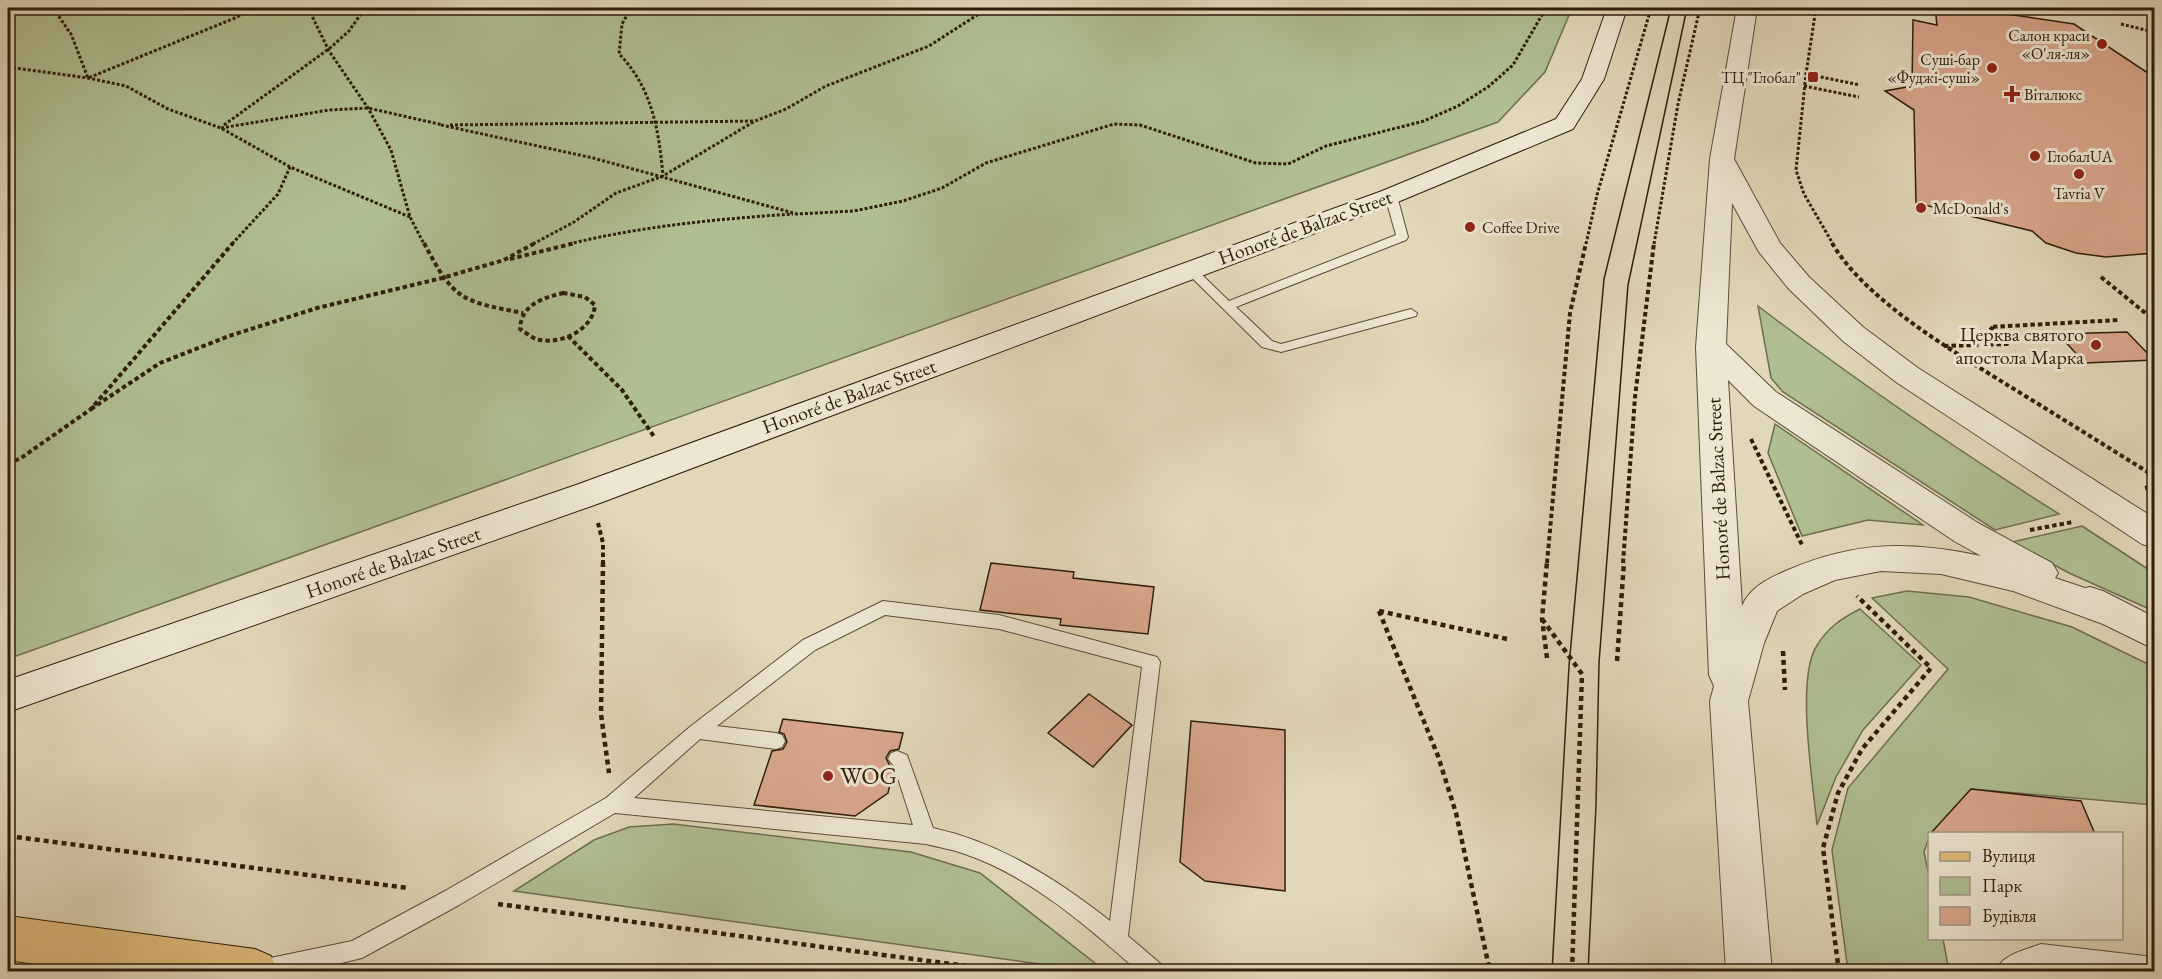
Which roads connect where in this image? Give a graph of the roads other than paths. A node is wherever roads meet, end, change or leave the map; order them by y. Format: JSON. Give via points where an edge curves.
{"nodes":[{"id":1,"x":1617,"y":8,"type":"edge"},
{"id":2,"x":1747,"y":8,"type":"edge"},
{"id":3,"x":1722,"y":159,"type":"junction"},
{"id":4,"x":1391,"y":196,"type":"junction"},
{"id":5,"x":1190,"y":270,"type":"junction"},
{"id":6,"x":1227,"y":306,"type":"junction"},
{"id":7,"x":1411,"y":314,"type":"dead end"},
{"id":8,"x":1711,"y":347,"type":"junction"},
{"id":9,"x":2154,"y":535,"type":"edge"},
{"id":10,"x":2109,"y":612,"type":"junction"},
{"id":11,"x":2154,"y":634,"type":"edge"},
{"id":12,"x":8,"y":696,"type":"edge"},
{"id":13,"x":1729,"y":701,"type":"junction"},
{"id":14,"x":697,"y":731,"type":"junction"},
{"id":15,"x":776,"y":741,"type":"dead end"},
{"id":16,"x":897,"y":759,"type":"dead end"},
{"id":17,"x":613,"y":804,"type":"junction"},
{"id":18,"x":926,"y":835,"type":"junction"},
{"id":19,"x":8,"y":938,"type":"edge"},
{"id":20,"x":1118,"y":939,"type":"junction"},
{"id":21,"x":2154,"y":968,"type":"edge"},
{"id":22,"x":254,"y":971,"type":"edge"},
{"id":23,"x":1155,"y":972,"type":"edge"},
{"id":24,"x":1749,"y":972,"type":"edge"},
{"id":25,"x":2005,"y":972,"type":"edge"}],
"edges":[{"from":1,"to":4,"type":"street","name":"Honoré de Balzac Street","via":[[1593,79],[1565,124]]},
{"from":2,"to":3,"type":"street","name":"Honoré de Balzac Street"},
{"from":3,"to":8,"type":"street","name":"Honoré de Balzac Street"},
{"from":3,"to":9,"type":"street","via":[[1768,246],[1799,283],[1853,334],[1908,375]]},
{"from":4,"to":5,"type":"street","name":"Honoré de Balzac Street"},
{"from":4,"to":6,"type":"lane","via":[[1402,237]]},
{"from":5,"to":6,"type":"lane"},
{"from":5,"to":12,"type":"street","name":"Honoré de Balzac Street","via":[[588,494]]},
{"from":6,"to":7,"type":"lane","via":[[1267,344],[1281,348]]},
{"from":8,"to":10,"type":"street","via":[[1765,399],[1966,532]]},
{"from":8,"to":13,"type":"street","name":"Honoré de Balzac Street"},
{"from":10,"to":11,"type":"street"},
{"from":10,"to":13,"type":"street","via":[[2017,578],[1941,561],[1881,558],[1829,567],[1762,602]]},
{"from":13,"to":24,"type":"street","name":"Honoré de Balzac Street"},
{"from":14,"to":15,"type":"lane"},
{"from":14,"to":17,"type":"lane"},
{"from":14,"to":20,"type":"lane","via":[[809,645],[883,608],[999,622],[1151,662]]},
{"from":16,"to":18,"type":"lane","via":[[902,760]]},
{"from":17,"to":18,"type":"lane"},
{"from":17,"to":22,"type":"lane","via":[[355,951]]},
{"from":18,"to":20,"type":"lane","via":[[970,846],[1040,880]]},
{"from":19,"to":22,"type":"main road"},
{"from":20,"to":23,"type":"lane"},
{"from":21,"to":25,"type":"lane","via":[[2041,954]]}]}
